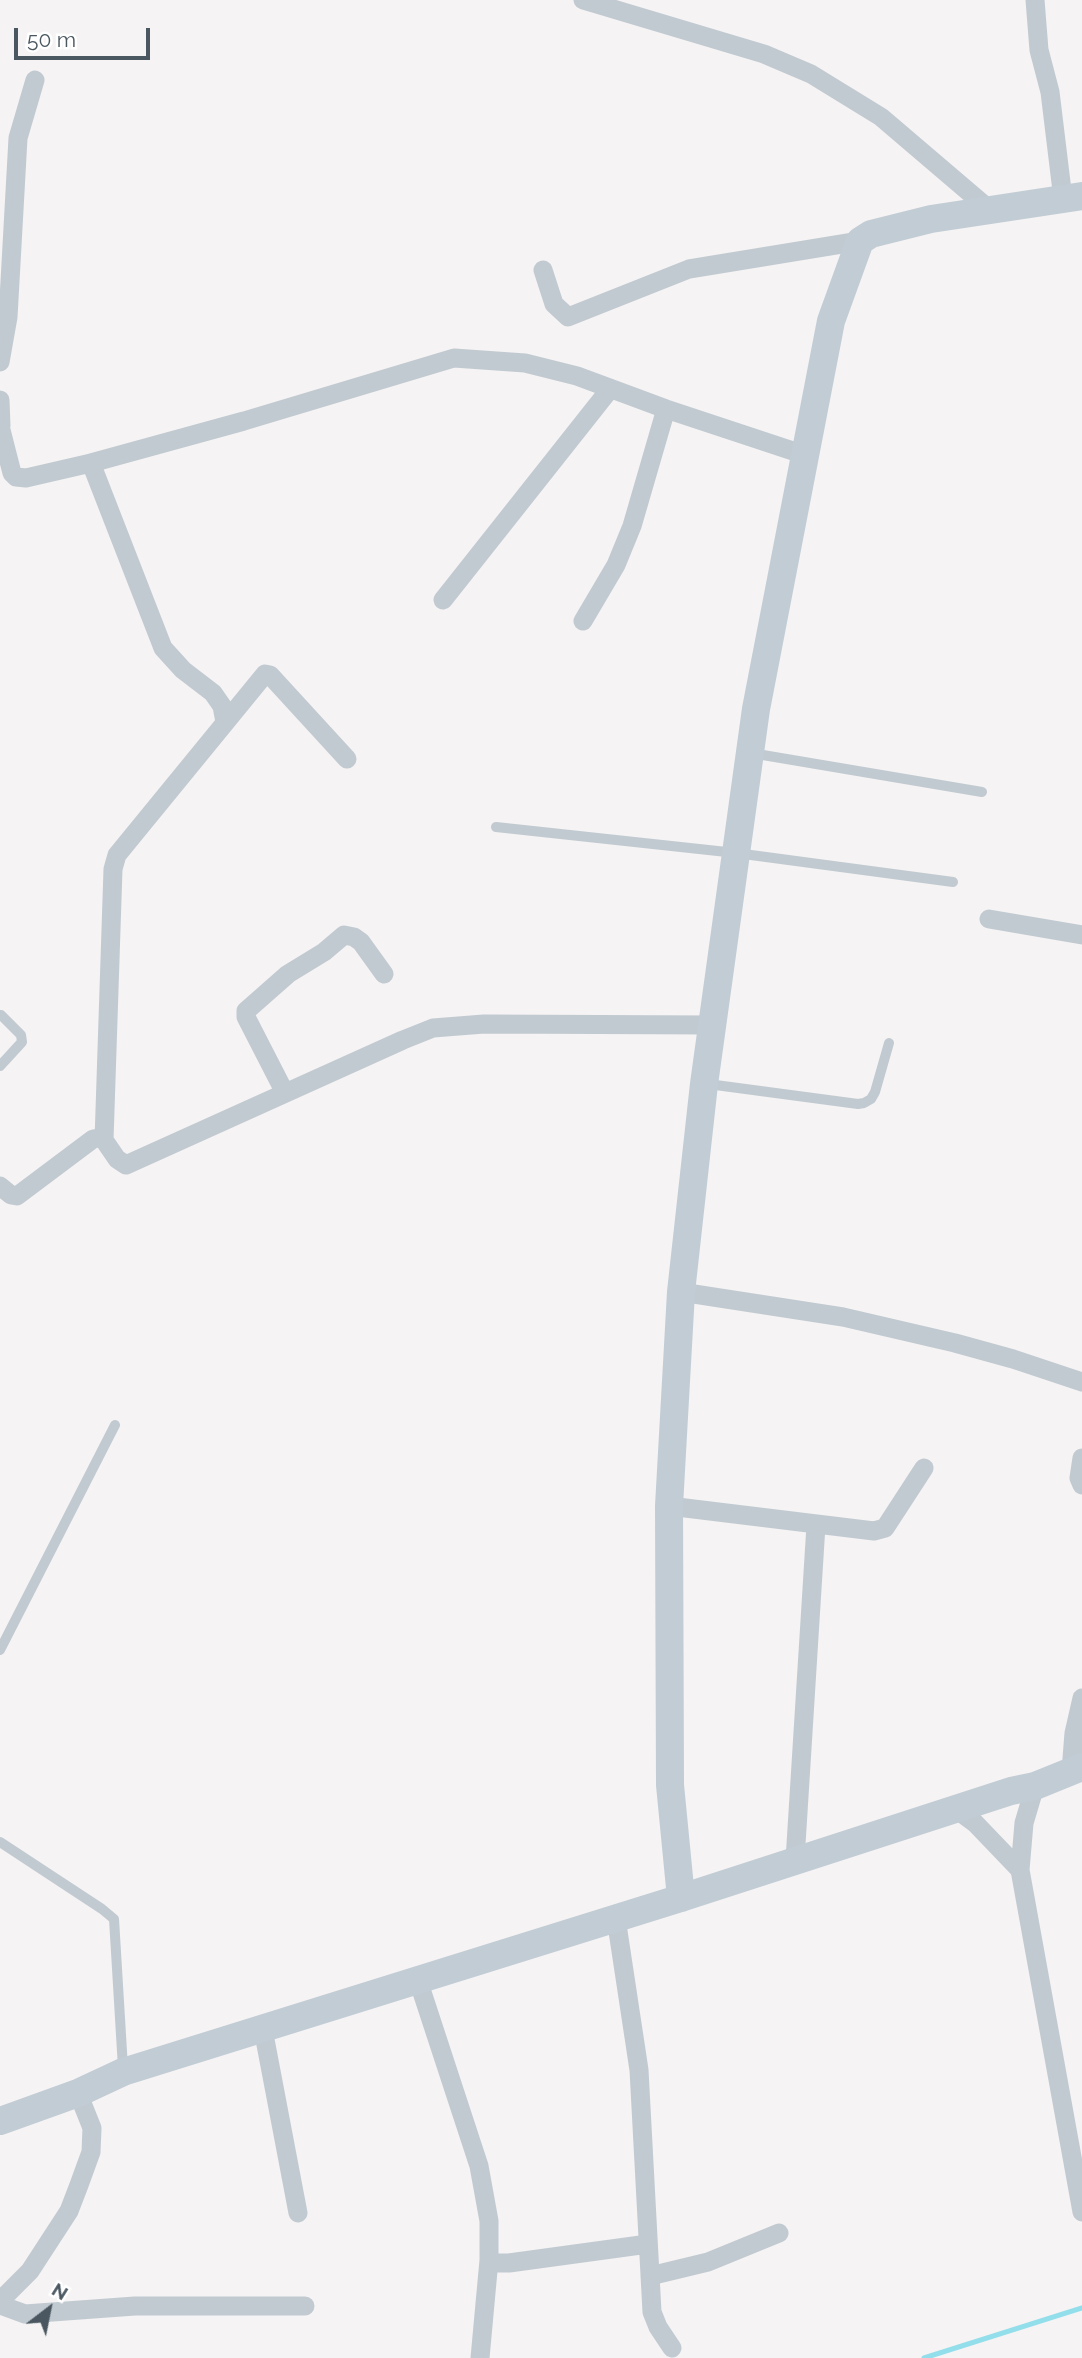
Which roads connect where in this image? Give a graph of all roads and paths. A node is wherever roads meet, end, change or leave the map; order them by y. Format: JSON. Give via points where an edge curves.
{"nodes":[{"id":1,"x":583,"y":0,"type":"edge"},
{"id":2,"x":1035,"y":0,"type":"edge"},
{"id":3,"x":35,"y":80,"type":"dead end"},
{"id":4,"x":1073,"y":198,"type":"edge"},
{"id":5,"x":990,"y":210,"type":"junction"},
{"id":6,"x":860,"y":241,"type":"junction"},
{"id":7,"x":543,"y":270,"type":"dead end"},
{"id":8,"x":0,"y":362,"type":"edge"},
{"id":9,"x":610,"y":389,"type":"junction"},
{"id":10,"x":0,"y":400,"type":"edge"},
{"id":11,"x":666,"y":409,"type":"junction"},
{"id":12,"x":0,"y":426,"type":"edge"},
{"id":13,"x":805,"y":455,"type":"junction"},
{"id":14,"x":91,"y":463,"type":"junction"},
{"id":15,"x":443,"y":600,"type":"dead end"},
{"id":16,"x":583,"y":621,"type":"dead end"},
{"id":17,"x":225,"y":722,"type":"junction"},
{"id":18,"x":750,"y":753,"type":"junction"},
{"id":19,"x":347,"y":759,"type":"dead end"},
{"id":20,"x":982,"y":792,"type":"dead end"},
{"id":21,"x":496,"y":827,"type":"dead end"},
{"id":22,"x":736,"y":853,"type":"junction"},
{"id":23,"x":953,"y":882,"type":"dead end"},
{"id":24,"x":989,"y":919,"type":"dead end"},
{"id":25,"x":1082,"y":935,"type":"edge"},
{"id":26,"x":384,"y":974,"type":"dead end"},
{"id":27,"x":1,"y":1015,"type":"edge"},
{"id":28,"x":712,"y":1025,"type":"junction"},
{"id":29,"x":888,"y":1043,"type":"dead end"},
{"id":30,"x":0,"y":1066,"type":"edge"},
{"id":31,"x":704,"y":1084,"type":"junction"},
{"id":32,"x":285,"y":1093,"type":"junction"},
{"id":33,"x":104,"y":1140,"type":"junction"},
{"id":34,"x":0,"y":1186,"type":"edge"},
{"id":35,"x":681,"y":1292,"type":"junction"},
{"id":36,"x":1082,"y":1382,"type":"edge"},
{"id":37,"x":115,"y":1425,"type":"dead end"},
{"id":38,"x":1082,"y":1458,"type":"edge"},
{"id":39,"x":924,"y":1468,"type":"dead end"},
{"id":40,"x":1082,"y":1485,"type":"edge"},
{"id":41,"x":669,"y":1506,"type":"junction"},
{"id":42,"x":816,"y":1525,"type":"junction"},
{"id":43,"x":0,"y":1650,"type":"edge"},
{"id":44,"x":1082,"y":1698,"type":"edge"},
{"id":45,"x":1077,"y":1769,"type":"edge"},
{"id":46,"x":1035,"y":1786,"type":"junction"},
{"id":47,"x":956,"y":1809,"type":"junction"},
{"id":48,"x":0,"y":1842,"type":"edge"},
{"id":49,"x":795,"y":1860,"type":"junction"},
{"id":50,"x":1020,"y":1870,"type":"junction"},
{"id":51,"x":681,"y":1898,"type":"junction"},
{"id":52,"x":616,"y":1918,"type":"junction"},
{"id":53,"x":418,"y":1980,"type":"junction"},
{"id":54,"x":263,"y":2029,"type":"junction"},
{"id":55,"x":123,"y":2072,"type":"junction"},
{"id":56,"x":78,"y":2093,"type":"junction"},
{"id":57,"x":0,"y":2122,"type":"edge"},
{"id":58,"x":1082,"y":2212,"type":"edge"},
{"id":59,"x":298,"y":2213,"type":"dead end"},
{"id":60,"x":779,"y":2233,"type":"dead end"},
{"id":61,"x":648,"y":2245,"type":"junction"},
{"id":62,"x":489,"y":2260,"type":"junction"},
{"id":63,"x":650,"y":2277,"type":"junction"},
{"id":64,"x":0,"y":2303,"type":"edge"},
{"id":65,"x":305,"y":2306,"type":"dead end"},
{"id":66,"x":672,"y":2348,"type":"dead end"},
{"id":67,"x":480,"y":2358,"type":"edge"}],
"edges":[{"from":1,"to":5,"type":"street","via":[[764,54],[811,74],[881,117]]},
{"from":2,"to":4,"type":"street","via":[[1039,50]]},
{"from":3,"to":8,"type":"street","via":[[18,138],[8,317]]},
{"from":4,"to":5,"type":"main road"},
{"from":5,"to":6,"type":"main road","via":[[882,229]]},
{"from":6,"to":7,"type":"street","via":[[689,269],[568,317],[554,304]]},
{"from":6,"to":13,"type":"main road","via":[[831,321]]},
{"from":9,"to":11,"type":"street"},
{"from":9,"to":14,"type":"street","via":[[525,363],[454,358]]},
{"from":9,"to":15,"type":"street"},
{"from":10,"to":12,"type":"street"},
{"from":11,"to":13,"type":"street"},
{"from":11,"to":16,"type":"street","via":[[632,526],[616,565]]},
{"from":12,"to":14,"type":"street","via":[[16,477]]},
{"from":13,"to":18,"type":"main road"},
{"from":14,"to":17,"type":"street","via":[[163,648],[213,693]]},
{"from":17,"to":19,"type":"street","via":[[265,674]]},
{"from":17,"to":33,"type":"street","via":[[117,855]]},
{"from":18,"to":20,"type":"lane"},
{"from":18,"to":22,"type":"main road"},
{"from":21,"to":22,"type":"lane"},
{"from":22,"to":23,"type":"lane"},
{"from":22,"to":28,"type":"main road"},
{"from":24,"to":25,"type":"street"},
{"from":26,"to":32,"type":"street","via":[[361,942],[344,935],[246,1011]]},
{"from":27,"to":30,"type":"lane","via":[[21,1035],[22,1042]]},
{"from":28,"to":31,"type":"main road"},
{"from":28,"to":32,"type":"street","via":[[433,1028]]},
{"from":29,"to":31,"type":"lane","via":[[875,1093],[858,1104]]},
{"from":31,"to":35,"type":"main road"},
{"from":32,"to":33,"type":"street","via":[[126,1165]]},
{"from":33,"to":34,"type":"street","via":[[93,1139],[17,1196]]},
{"from":35,"to":36,"type":"street","via":[[843,1317],[955,1343]]},
{"from":35,"to":41,"type":"main road"},
{"from":37,"to":43,"type":"lane"},
{"from":38,"to":40,"type":"street"},
{"from":39,"to":42,"type":"street","via":[[885,1528]]},
{"from":41,"to":42,"type":"street"},
{"from":41,"to":51,"type":"main road","via":[[670,1785]]},
{"from":42,"to":49,"type":"street"},
{"from":44,"to":45,"type":"street","via":[[1074,1733]]},
{"from":45,"to":46,"type":"main road"},
{"from":46,"to":47,"type":"main road"},
{"from":46,"to":50,"type":"street","via":[[1024,1823]]},
{"from":47,"to":49,"type":"main road"},
{"from":47,"to":50,"type":"street"},
{"from":48,"to":55,"type":"lane","via":[[114,1919]]},
{"from":49,"to":51,"type":"main road"},
{"from":50,"to":58,"type":"street"},
{"from":51,"to":52,"type":"main road"},
{"from":52,"to":53,"type":"main road"},
{"from":52,"to":61,"type":"street","via":[[639,2070]]},
{"from":53,"to":54,"type":"main road"},
{"from":53,"to":62,"type":"street","via":[[479,2166],[489,2221]]},
{"from":54,"to":55,"type":"main road"},
{"from":54,"to":59,"type":"street"},
{"from":55,"to":56,"type":"main road"},
{"from":56,"to":57,"type":"main road"},
{"from":56,"to":64,"type":"street","via":[[92,2128],[91,2152],[79,2185],[69,2211],[30,2271]]},
{"from":60,"to":63,"type":"street","via":[[708,2262]]},
{"from":61,"to":62,"type":"street","via":[[509,2263]]},
{"from":61,"to":63,"type":"street"},
{"from":62,"to":67,"type":"street"},
{"from":63,"to":66,"type":"street","via":[[652,2312]]},
{"from":64,"to":65,"type":"street","via":[[25,2314],[135,2306]]}]}
